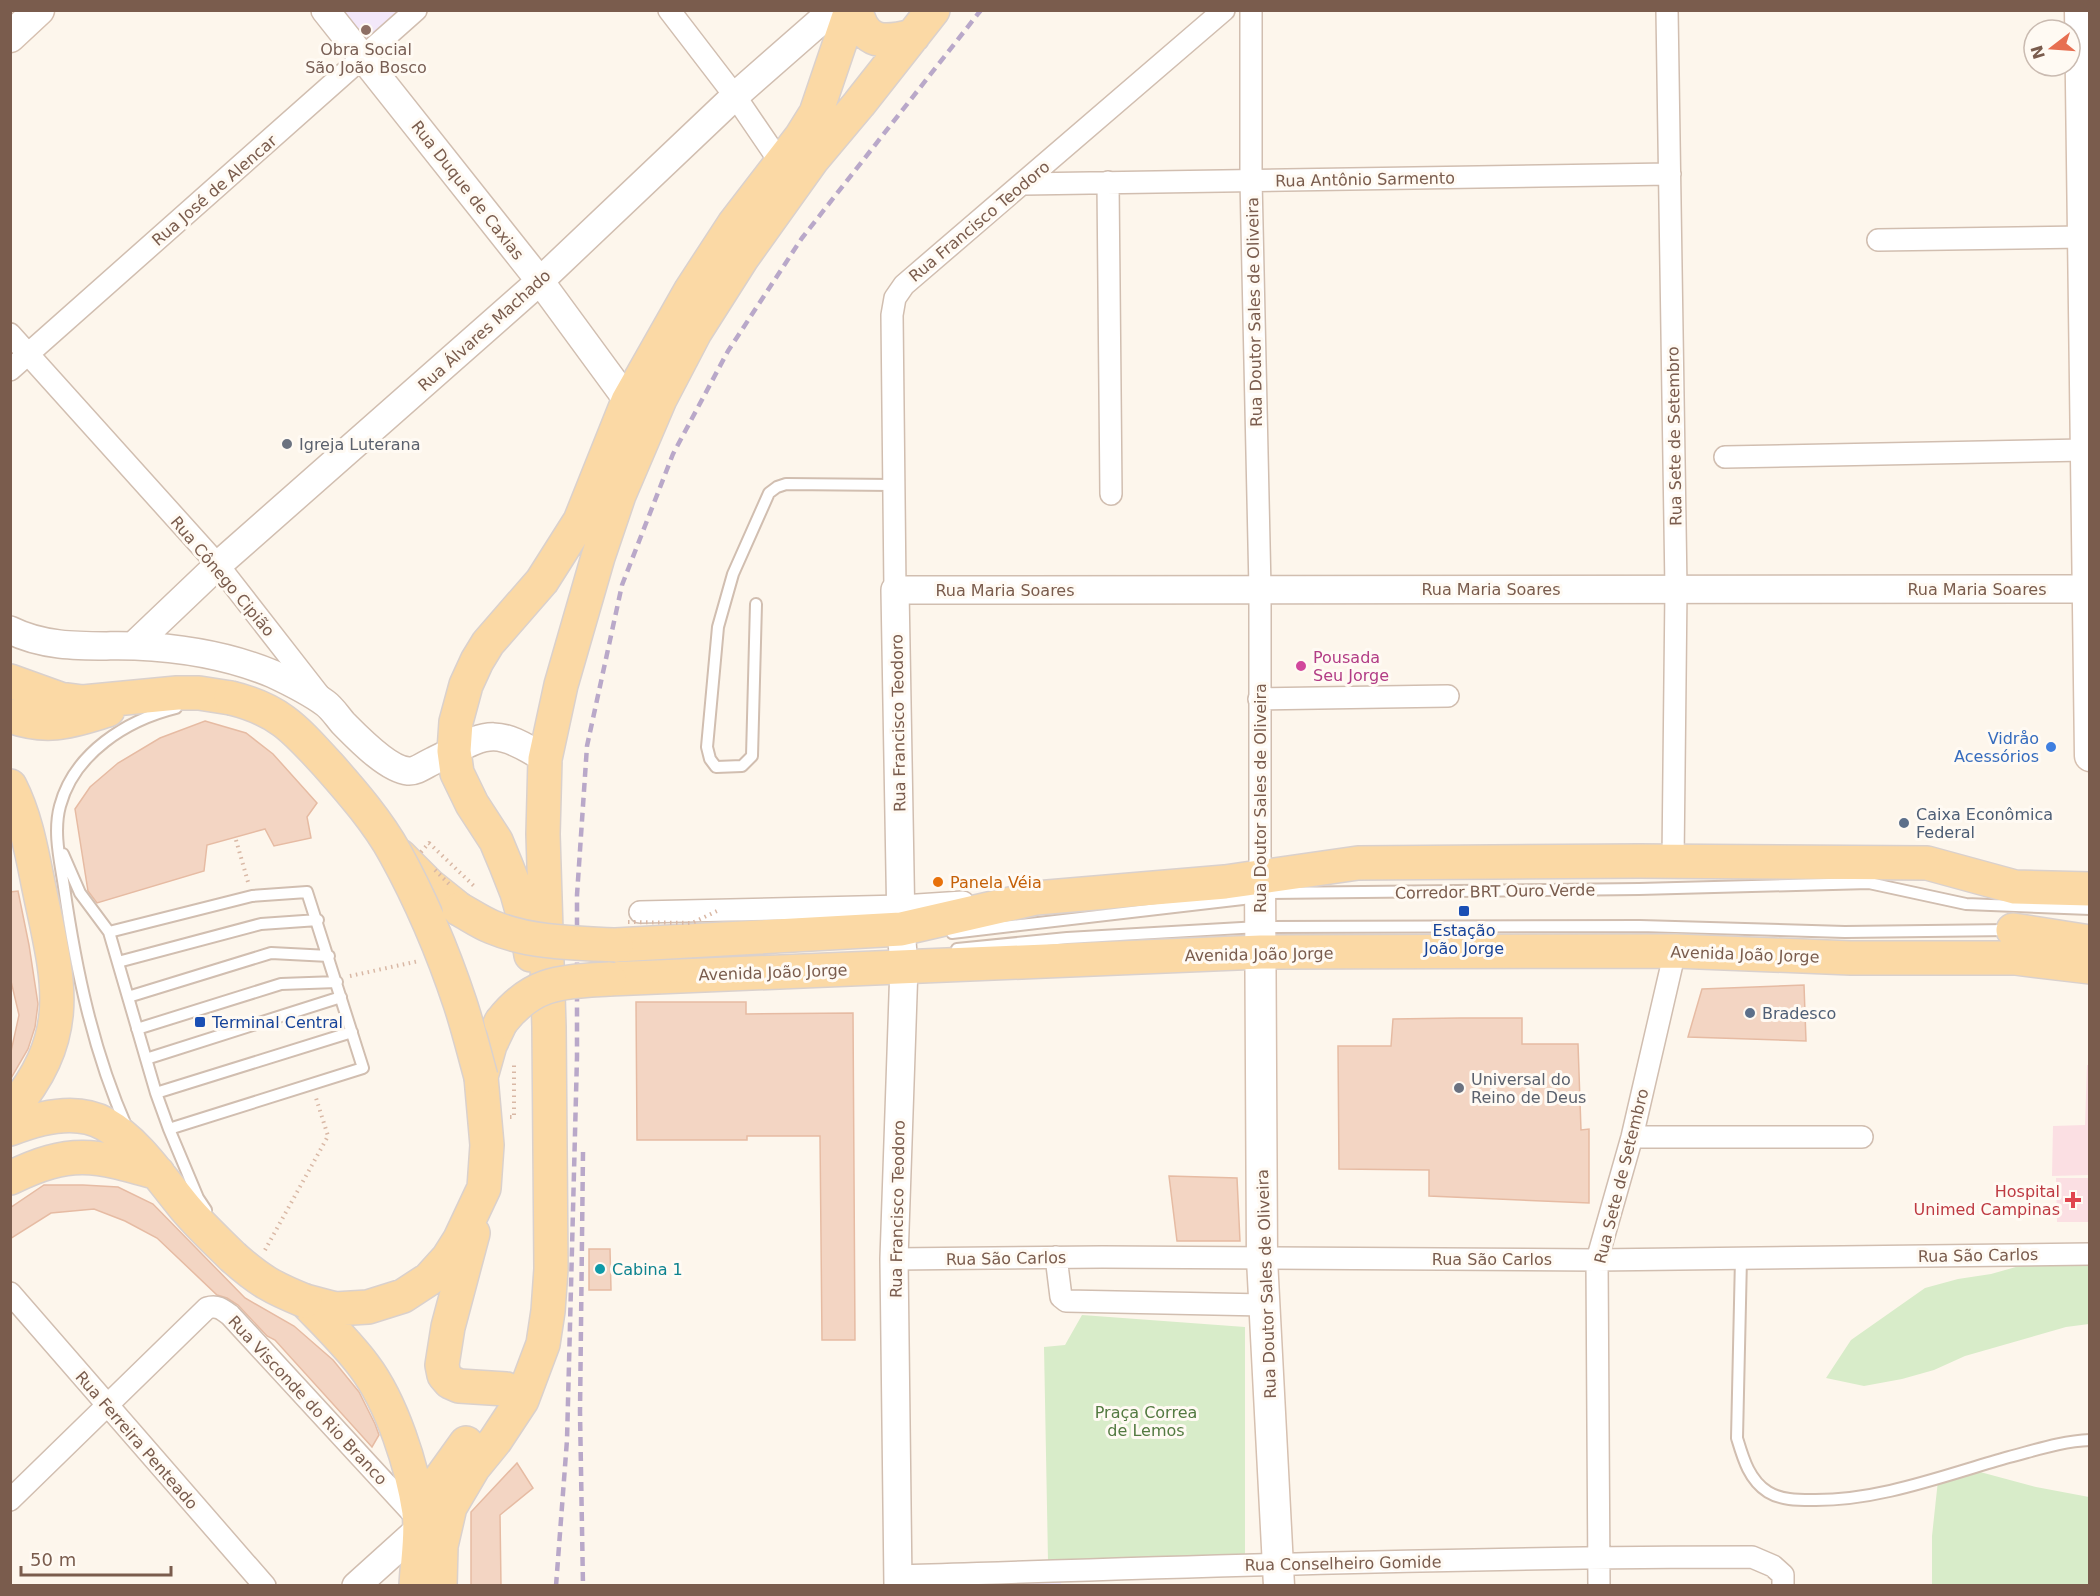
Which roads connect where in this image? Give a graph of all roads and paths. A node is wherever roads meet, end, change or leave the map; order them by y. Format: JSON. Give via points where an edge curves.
{"nodes":[{"id":1,"x":39,"y":10,"type":"edge"},
{"id":2,"x":326,"y":10,"type":"edge"},
{"id":3,"x":416,"y":10,"type":"edge"},
{"id":4,"x":669,"y":10,"type":"edge"},
{"id":5,"x":832,"y":10,"type":"edge"},
{"id":6,"x":851,"y":10,"type":"edge"},
{"id":7,"x":856,"y":10,"type":"edge"},
{"id":8,"x":933,"y":10,"type":"edge"},
{"id":9,"x":1224,"y":10,"type":"edge"},
{"id":10,"x":1251,"y":10,"type":"edge"},
{"id":11,"x":1667,"y":10,"type":"edge"},
{"id":12,"x":2080,"y":10,"type":"edge"},
{"id":13,"x":914,"y":36,"type":"junction"},
{"id":14,"x":10,"y":37,"type":"edge"},
{"id":15,"x":364,"y":58,"type":"junction"},
{"id":16,"x":735,"y":96,"type":"junction"},
{"id":17,"x":780,"y":162,"type":"junction"},
{"id":18,"x":1670,"y":174,"type":"junction"},
{"id":19,"x":1251,"y":180,"type":"junction"},
{"id":20,"x":1108,"y":182,"type":"junction"},
{"id":21,"x":1024,"y":184,"type":"junction"},
{"id":22,"x":2083,"y":237,"type":"junction"},
{"id":23,"x":1878,"y":240,"type":"dead end"},
{"id":24,"x":540,"y":281,"type":"junction"},
{"id":25,"x":10,"y":334,"type":"edge"},
{"id":26,"x":28,"y":354,"type":"junction"},
{"id":27,"x":2087,"y":357,"type":"edge"},
{"id":28,"x":10,"y":370,"type":"edge"},
{"id":29,"x":628,"y":401,"type":"junction"},
{"id":30,"x":2085,"y":450,"type":"junction"},
{"id":31,"x":1725,"y":457,"type":"dead end"},
{"id":32,"x":893,"y":484,"type":"junction"},
{"id":33,"x":1111,"y":494,"type":"dead end"},
{"id":34,"x":218,"y":565,"type":"junction"},
{"id":35,"x":1260,"y":589,"type":"junction"},
{"id":36,"x":1676,"y":589,"type":"junction"},
{"id":37,"x":2087,"y":589,"type":"junction"},
{"id":38,"x":895,"y":590,"type":"junction"},
{"id":39,"x":756,"y":604,"type":"dead end"},
{"id":40,"x":10,"y":630,"type":"edge"},
{"id":41,"x":133,"y":646,"type":"junction"},
{"id":42,"x":10,"y":681,"type":"edge"},
{"id":43,"x":159,"y":696,"type":"junction"},
{"id":44,"x":1448,"y":696,"type":"dead end"},
{"id":45,"x":229,"y":698,"type":"junction"},
{"id":46,"x":1259,"y":699,"type":"junction"},
{"id":47,"x":326,"y":703,"type":"junction"},
{"id":48,"x":10,"y":716,"type":"edge"},
{"id":49,"x":454,"y":751,"type":"junction"},
{"id":50,"x":2090,"y":756,"type":"edge"},
{"id":51,"x":545,"y":759,"type":"junction"},
{"id":52,"x":12,"y":788,"type":"edge"},
{"id":53,"x":236,"y":840,"type":"dead end"},
{"id":54,"x":57,"y":841,"type":"junction"},
{"id":55,"x":407,"y":853,"type":"junction"},
{"id":56,"x":1673,"y":861,"type":"junction"},
{"id":57,"x":427,"y":862,"type":"dead end"},
{"id":58,"x":1927,"y":863,"type":"junction"},
{"id":59,"x":246,"y":873,"type":"dead end"},
{"id":60,"x":1869,"y":883,"type":"junction"},
{"id":61,"x":451,"y":886,"type":"dead end"},
{"id":62,"x":1247,"y":888,"type":"junction"},
{"id":63,"x":477,"y":889,"type":"dead end"},
{"id":64,"x":2090,"y":889,"type":"edge"},
{"id":65,"x":2090,"y":909,"type":"edge"},
{"id":66,"x":717,"y":911,"type":"junction"},
{"id":67,"x":318,"y":920,"type":"junction"},
{"id":68,"x":626,"y":926,"type":"junction"},
{"id":69,"x":919,"y":926,"type":"junction"},
{"id":70,"x":2013,"y":930,"type":"joint"},
{"id":71,"x":109,"y":932,"type":"junction"},
{"id":72,"x":2084,"y":935,"type":"edge"},
{"id":73,"x":1260,"y":940,"type":"junction"},
{"id":74,"x":944,"y":950,"type":"dead end"},
{"id":75,"x":1675,"y":951,"type":"junction"},
{"id":76,"x":329,"y":956,"type":"junction"},
{"id":77,"x":914,"y":961,"type":"junction"},
{"id":78,"x":118,"y":962,"type":"junction"},
{"id":79,"x":2090,"y":967,"type":"edge"},
{"id":80,"x":392,"y":968,"type":"dead end"},
{"id":81,"x":336,"y":981,"type":"junction"},
{"id":82,"x":128,"y":997,"type":"junction"},
{"id":83,"x":341,"y":997,"type":"junction"},
{"id":84,"x":137,"y":1029,"type":"junction"},
{"id":85,"x":352,"y":1032,"type":"junction"},
{"id":86,"x":146,"y":1059,"type":"junction"},
{"id":87,"x":481,"y":1077,"type":"junction"},
{"id":88,"x":156,"y":1093,"type":"junction"},
{"id":89,"x":10,"y":1113,"type":"edge"},
{"id":90,"x":10,"y":1129,"type":"edge"},
{"id":91,"x":169,"y":1129,"type":"junction"},
{"id":92,"x":328,"y":1136,"type":"dead end"},
{"id":93,"x":1632,"y":1137,"type":"junction"},
{"id":94,"x":1862,"y":1137,"type":"dead end"},
{"id":95,"x":148,"y":1162,"type":"junction"},
{"id":96,"x":10,"y":1179,"type":"edge"},
{"id":97,"x":484,"y":1188,"type":"junction"},
{"id":98,"x":265,"y":1251,"type":"dead end"},
{"id":99,"x":2090,"y":1254,"type":"edge"},
{"id":100,"x":233,"y":1257,"type":"junction"},
{"id":101,"x":1056,"y":1257,"type":"junction"},
{"id":102,"x":1741,"y":1258,"type":"junction"},
{"id":103,"x":894,"y":1259,"type":"junction"},
{"id":104,"x":1262,"y":1259,"type":"junction"},
{"id":105,"x":1597,"y":1260,"type":"junction"},
{"id":106,"x":10,"y":1293,"type":"edge"},
{"id":107,"x":305,"y":1301,"type":"junction"},
{"id":108,"x":1264,"y":1305,"type":"junction"},
{"id":109,"x":506,"y":1389,"type":"junction"},
{"id":110,"x":107,"y":1405,"type":"junction"},
{"id":111,"x":2090,"y":1440,"type":"edge"},
{"id":112,"x":10,"y":1500,"type":"edge"},
{"id":113,"x":419,"y":1521,"type":"junction"},
{"id":114,"x":1599,"y":1557,"type":"junction"},
{"id":115,"x":1279,"y":1575,"type":"edge"},
{"id":116,"x":1783,"y":1580,"type":"edge"},
{"id":117,"x":898,"y":1581,"type":"edge"},
{"id":118,"x":265,"y":1586,"type":"edge"},
{"id":119,"x":356,"y":1586,"type":"edge"},
{"id":120,"x":416,"y":1586,"type":"edge"},
{"id":121,"x":440,"y":1586,"type":"edge"},
{"id":122,"x":1599,"y":1586,"type":"edge"}],
"edges":[{"from":1,"to":14,"type":"main road"},
{"from":2,"to":15,"type":"street","name":"Rua Duque de Caxias"},
{"from":3,"to":15,"type":"street","name":"Rua José de Alencar"},
{"from":4,"to":16,"type":"street"},
{"from":5,"to":16,"type":"street","name":"Rua Álvares Machado"},
{"from":6,"to":17,"type":"main road","via":[[816,113]]},
{"from":7,"to":13,"type":"main road","via":[[862,27],[875,39]]},
{"from":8,"to":13,"type":"main road"},
{"from":9,"to":21,"type":"street","name":"Rua Francisco Teodoro"},
{"from":10,"to":19,"type":"street","name":"Rua Doutor Sales de Oliveira"},
{"from":11,"to":18,"type":"street","name":"Rua Sete de Setembro"},
{"from":12,"to":22,"type":"main road"},
{"from":13,"to":51,"type":"main road","via":[[813,160],[742,258],[695,332],[660,399],[619,495],[598,557],[561,685]]},
{"from":15,"to":24,"type":"street","name":"Rua Duque de Caxias"},
{"from":15,"to":26,"type":"street","name":"Rua José de Alencar"},
{"from":16,"to":17,"type":"street"},
{"from":16,"to":24,"type":"street","name":"Rua Álvares Machado"},
{"from":17,"to":29,"type":"main road","via":[[691,290]]},
{"from":18,"to":19,"type":"street","name":"Rua Antônio Sarmento"},
{"from":18,"to":36,"type":"street","name":"Rua Sete de Setembro"},
{"from":19,"to":20,"type":"street","name":"Rua Antônio Sarmento"},
{"from":19,"to":35,"type":"street","name":"Rua Doutor Sales de Oliveira"},
{"from":20,"to":21,"type":"street","name":"Rua Antônio Sarmento"},
{"from":20,"to":33,"type":"street"},
{"from":21,"to":32,"type":"street","name":"Rua Francisco Teodoro","via":[[904,285],[895,298]]},
{"from":22,"to":23,"type":"street"},
{"from":22,"to":27,"type":"main road"},
{"from":24,"to":29,"type":"street","name":"Rua Duque de Caxias"},
{"from":24,"to":34,"type":"street","name":"Rua Álvares Machado"},
{"from":25,"to":26,"type":"street","name":"Rua Cônego Cipião"},
{"from":26,"to":28,"type":"street","name":"Rua José de Alencar"},
{"from":26,"to":34,"type":"street","name":"Rua Cônego Cipião"},
{"from":27,"to":30,"type":"main road"},
{"from":29,"to":49,"type":"main road","via":[[580,521],[542,581],[508,618],[477,661],[456,722]]},
{"from":30,"to":31,"type":"street"},
{"from":30,"to":37,"type":"main road"},
{"from":32,"to":38,"type":"street","name":"Rua Francisco Teodoro"},
{"from":32,"to":39,"type":"lane","via":[[786,484],[769,493],[733,574],[718,627],[707,747],[716,766],[742,766],[752,756]]},
{"from":34,"to":41,"type":"street","name":"Rua Álvares Machado"},
{"from":34,"to":47,"type":"street","name":"Rua Cônego Cipião"},
{"from":35,"to":36,"type":"street","name":"Rua Maria Soares"},
{"from":35,"to":38,"type":"street","name":"Rua Maria Soares"},
{"from":35,"to":46,"type":"street","name":"Rua Doutor Sales de Oliveira"},
{"from":36,"to":37,"type":"street","name":"Rua Maria Soares"},
{"from":36,"to":56,"type":"street","name":"Rua Sete de Setembro"},
{"from":37,"to":50,"type":"main road"},
{"from":38,"to":69,"type":"street","name":"Rua Francisco Teodoro"},
{"from":40,"to":41,"type":"street","via":[[27,638],[73,646]]},
{"from":41,"to":47,"type":"street","via":[[202,653],[253,667]]},
{"from":42,"to":43,"type":"main road","via":[[60,699],[83,702]]},
{"from":43,"to":45,"type":"main road","via":[[199,693]]},
{"from":43,"to":48,"type":"main road","via":[[63,723],[37,723]]},
{"from":44,"to":46,"type":"street"},
{"from":45,"to":54,"type":"lane","via":[[166,710],[112,736],[82,763],[69,782],[60,805]]},
{"from":45,"to":55,"type":"main road","bridge":true,"via":[[276,714],[304,738]]},
{"from":46,"to":62,"type":"street","name":"Rua Doutor Sales de Oliveira"},
{"from":47,"to":49,"type":"street","name":"Rua Cônego Cipião","via":[[373,751],[401,769],[413,770]]},
{"from":49,"to":51,"type":"street","name":"Rua Cônego Cipião","via":[[480,738],[495,736],[508,738]]},
{"from":49,"to":109,"type":"main road","via":[[457,773],[496,841],[517,893],[531,957],[530,1273],[521,1348]]},
{"from":51,"to":121,"type":"main road","via":[[551,1257],[548,1311],[543,1344],[522,1400],[450,1507],[441,1546]]},
{"from":52,"to":89,"type":"main road","via":[[29,841],[58,993],[52,1041],[42,1069]]},
{"from":53,"to":59,"type":"path"},
{"from":54,"to":71,"type":"lane","via":[[80,893]]},
{"from":54,"to":95,"type":"lane","via":[[92,1032],[109,1083]]},
{"from":55,"to":63,"type":"path","bridge":true,"via":[[429,843]]},
{"from":55,"to":68,"type":"main road","bridge":true,"via":[[429,885],[459,909],[491,927],[529,938],[568,943]]},
{"from":55,"to":87,"type":"main road","bridge":true,"via":[[424,913],[460,1003]]},
{"from":56,"to":58,"type":"main road"},
{"from":56,"to":62,"type":"main road","via":[[1358,863]]},
{"from":57,"to":61,"type":"path","bridge":true},
{"from":58,"to":60,"type":"main road"},
{"from":58,"to":64,"type":"main road","via":[[2015,887]]},
{"from":60,"to":62,"type":"lane","name":"Corredor BRT Ouro Verde","via":[[1639,889]]},
{"from":60,"to":65,"type":"lane","name":"Corredor BRT Ouro Verde","via":[[1966,904]]},
{"from":62,"to":69,"type":"lane","name":"Corredor BRT Ouro Verde"},
{"from":62,"to":69,"type":"main road","via":[[1036,898]]},
{"from":62,"to":73,"type":"main road","name":"Rua Doutor Sales de Oliveira","via":[[1261,919]]},
{"from":66,"to":68,"type":"street"},
{"from":66,"to":68,"type":"path","bridge":true,"via":[[692,922]]},
{"from":66,"to":69,"type":"street"},
{"from":67,"to":71,"type":"lane","via":[[308,892],[252,896]]},
{"from":67,"to":76,"type":"lane"},
{"from":67,"to":78,"type":"lane","via":[[261,924]]},
{"from":68,"to":69,"type":"main road"},
{"from":69,"to":77,"type":"street","name":"Rua Francisco Teodoro"},
{"from":70,"to":72,"type":"main road"},
{"from":70,"to":73,"type":"lane","name":"Corredor BRT Ouro Verde","via":[[1845,932],[1640,926]]},
{"from":71,"to":78,"type":"lane"},
{"from":73,"to":74,"type":"lane","name":"Corredor BRT Ouro Verde","via":[[1067,938]]},
{"from":73,"to":75,"type":"main road","name":"Avenida João Jorge"},
{"from":73,"to":77,"type":"main road","name":"Avenida João Jorge"},
{"from":73,"to":104,"type":"main road","name":"Rua Doutor Sales de Oliveira"},
{"from":75,"to":79,"type":"main road","name":"Avenida João Jorge","via":[[1851,958],[2015,958]]},
{"from":75,"to":93,"type":"street","name":"Rua Sete de Setembro"},
{"from":76,"to":81,"type":"lane"},
{"from":76,"to":82,"type":"lane","via":[[271,953]]},
{"from":77,"to":87,"type":"main road","name":"Avenida João Jorge","bridge":true,"via":[[546,986],[524,997],[501,1022]]},
{"from":77,"to":103,"type":"street","name":"Rua Francisco Teodoro"},
{"from":78,"to":82,"type":"lane"},
{"from":80,"to":81,"type":"path"},
{"from":81,"to":83,"type":"lane"},
{"from":81,"to":84,"type":"lane","via":[[281,984]]},
{"from":82,"to":84,"type":"lane"},
{"from":83,"to":85,"type":"lane"},
{"from":83,"to":86,"type":"lane"},
{"from":84,"to":86,"type":"lane"},
{"from":85,"to":88,"type":"lane"},
{"from":85,"to":91,"type":"lane","via":[[363,1068]]},
{"from":86,"to":88,"type":"lane"},
{"from":87,"to":97,"type":"main road","via":[[487,1145]]},
{"from":88,"to":91,"type":"lane"},
{"from":90,"to":95,"type":"main road","via":[[53,1117],[82,1117],[104,1123]]},
{"from":91,"to":100,"type":"lane","via":[[198,1198]]},
{"from":92,"to":98,"type":"path"},
{"from":93,"to":94,"type":"street"},
{"from":93,"to":105,"type":"street","name":"Rua Sete de Setembro"},
{"from":95,"to":96,"type":"main road","via":[[72,1157],[38,1165]]},
{"from":95,"to":100,"type":"main road"},
{"from":97,"to":107,"type":"main road","via":[[448,1258],[429,1279],[403,1296],[368,1307],[335,1309]]},
{"from":97,"to":109,"type":"main road","via":[[442,1365],[450,1382],[466,1388]]},
{"from":99,"to":102,"type":"street","name":"Rua São Carlos"},
{"from":100,"to":107,"type":"main road","bridge":true,"via":[[270,1287]]},
{"from":101,"to":103,"type":"street","name":"Rua São Carlos"},
{"from":101,"to":104,"type":"street","name":"Rua São Carlos"},
{"from":101,"to":108,"type":"street","via":[[1061,1297],[1066,1301]]},
{"from":102,"to":105,"type":"street","name":"Rua São Carlos"},
{"from":102,"to":111,"type":"lane","via":[[1737,1438],[1755,1482],[1769,1493],[1789,1500],[1873,1495],[2049,1446]]},
{"from":103,"to":117,"type":"street","name":"Rua Francisco Teodoro"},
{"from":104,"to":105,"type":"street","name":"Rua São Carlos"},
{"from":104,"to":108,"type":"main road","name":"Rua Doutor Sales de Oliveira"},
{"from":105,"to":114,"type":"street","name":"Rua Sete de Setembro"},
{"from":106,"to":110,"type":"street","name":"Rua Ferreira Penteado"},
{"from":107,"to":113,"type":"main road","via":[[365,1367],[384,1399],[408,1464]]},
{"from":108,"to":115,"type":"main road","name":"Rua Doutor Sales de Oliveira"},
{"from":109,"to":113,"type":"main road","via":[[433,1489]]},
{"from":110,"to":112,"type":"street","name":"Rua Visconde do Rio Branco"},
{"from":110,"to":113,"type":"street","name":"Rua Visconde do Rio Branco","via":[[207,1308],[220,1308]]},
{"from":110,"to":118,"type":"street","name":"Rua Ferreira Penteado"},
{"from":113,"to":119,"type":"street"},
{"from":113,"to":120,"type":"main road"},
{"from":114,"to":115,"type":"street","name":"Rua Conselheiro Gomide"},
{"from":114,"to":116,"type":"street","name":"Rua Conselheiro Gomide","via":[[1752,1557],[1773,1566]]},
{"from":114,"to":122,"type":"street","name":"Rua Sete de Setembro"},
{"from":115,"to":117,"type":"street","name":"Rua Conselheiro Gomide"}]}
